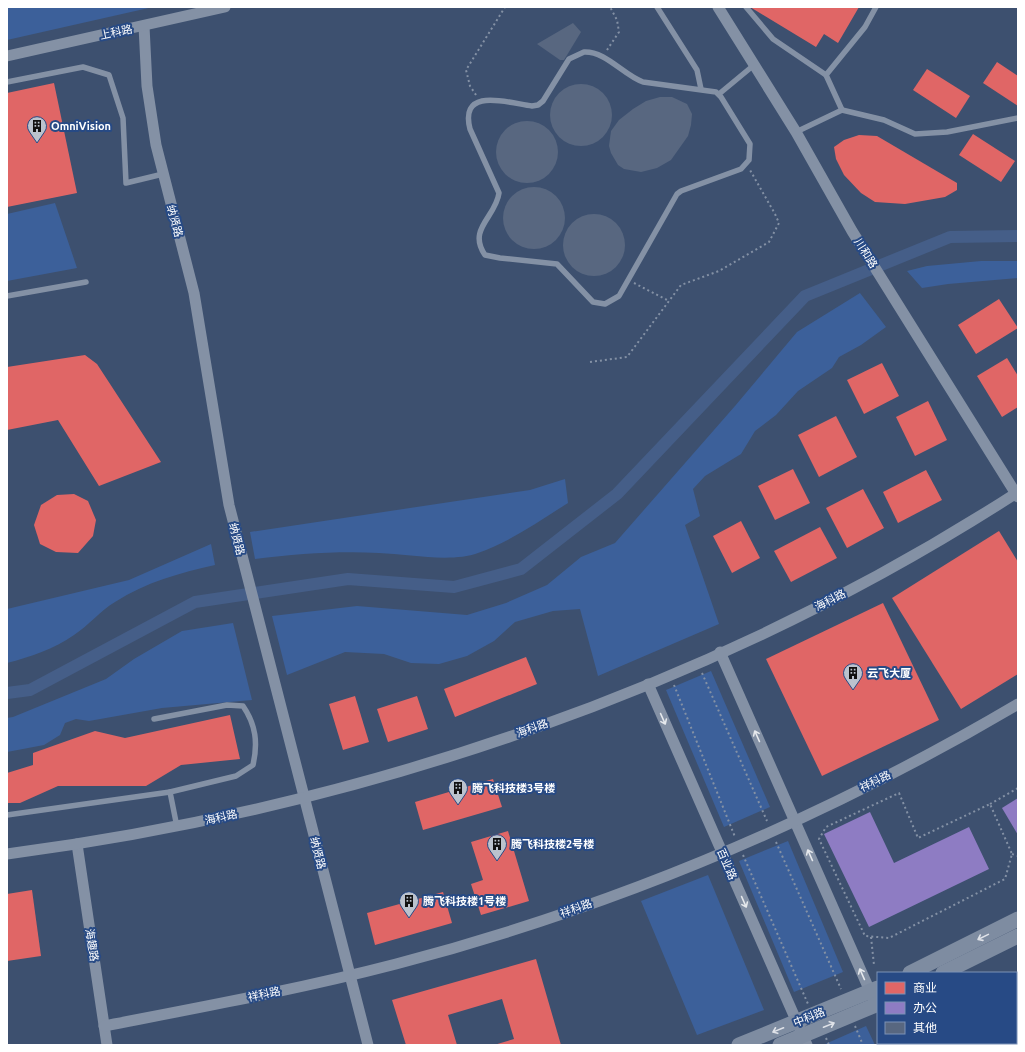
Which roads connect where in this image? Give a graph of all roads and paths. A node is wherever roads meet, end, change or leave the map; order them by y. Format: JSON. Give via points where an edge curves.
{"nodes":[{"id":1,"x":225,"y":7,"type":"edge"},
{"id":2,"x":505,"y":7,"type":"edge"},
{"id":3,"x":610,"y":7,"type":"edge"},
{"id":4,"x":657,"y":7,"type":"edge"},
{"id":5,"x":718,"y":7,"type":"edge"},
{"id":6,"x":746,"y":7,"type":"edge"},
{"id":7,"x":876,"y":7,"type":"edge"},
{"id":8,"x":144,"y":26,"type":"junction"},
{"id":9,"x":7,"y":56,"type":"edge"},
{"id":10,"x":602,"y":57,"type":"junction"},
{"id":11,"x":754,"y":65,"type":"junction"},
{"id":12,"x":826,"y":75,"type":"junction"},
{"id":13,"x":7,"y":82,"type":"edge"},
{"id":14,"x":701,"y":89,"type":"junction"},
{"id":15,"x":719,"y":94,"type":"junction"},
{"id":16,"x":480,"y":101,"type":"junction"},
{"id":17,"x":842,"y":110,"type":"junction"},
{"id":18,"x":1018,"y":118,"type":"edge"},
{"id":19,"x":796,"y":132,"type":"junction"},
{"id":20,"x":746,"y":165,"type":"junction"},
{"id":21,"x":163,"y":174,"type":"junction"},
{"id":22,"x":628,"y":280,"type":"junction"},
{"id":23,"x":86,"y":282,"type":"dead end"},
{"id":24,"x":7,"y":296,"type":"edge"},
{"id":25,"x":669,"y":301,"type":"junction"},
{"id":26,"x":590,"y":362,"type":"dead end"},
{"id":27,"x":1017,"y":494,"type":"edge"},
{"id":28,"x":720,"y":652,"type":"junction"},
{"id":29,"x":698,"y":662,"type":"junction"},
{"id":30,"x":670,"y":674,"type":"junction"},
{"id":31,"x":648,"y":684,"type":"junction"},
{"id":32,"x":1018,"y":704,"type":"edge"},
{"id":33,"x":154,"y":719,"type":"dead end"},
{"id":34,"x":1018,"y":788,"type":"edge"},
{"id":35,"x":170,"y":792,"type":"junction"},
{"id":36,"x":304,"y":797,"type":"junction"},
{"id":37,"x":990,"y":804,"type":"junction"},
{"id":38,"x":7,"y":815,"type":"edge"},
{"id":39,"x":794,"y":820,"type":"junction"},
{"id":40,"x":177,"y":827,"type":"junction"},
{"id":41,"x":771,"y":831,"type":"junction"},
{"id":42,"x":77,"y":844,"type":"junction"},
{"id":43,"x":739,"y":845,"type":"junction"},
{"id":44,"x":722,"y":852,"type":"junction"},
{"id":45,"x":7,"y":854,"type":"edge"},
{"id":46,"x":1012,"y":854,"type":"junction"},
{"id":47,"x":1018,"y":856,"type":"edge"},
{"id":48,"x":1018,"y":919,"type":"edge"},
{"id":49,"x":1018,"y":936,"type":"edge"},
{"id":50,"x":871,"y":937,"type":"junction"},
{"id":51,"x":874,"y":965,"type":"dead end"},
{"id":52,"x":912,"y":972,"type":"edge"},
{"id":53,"x":945,"y":972,"type":"edge"},
{"id":54,"x":350,"y":975,"type":"junction"},
{"id":55,"x":876,"y":999,"type":"edge"},
{"id":56,"x":846,"y":1002,"type":"junction"},
{"id":57,"x":813,"y":1016,"type":"junction"},
{"id":58,"x":850,"y":1016,"type":"junction"},
{"id":59,"x":104,"y":1026,"type":"junction"},
{"id":60,"x":802,"y":1034,"type":"edge"},
{"id":61,"x":107,"y":1045,"type":"edge"},
{"id":62,"x":368,"y":1045,"type":"edge"},
{"id":63,"x":739,"y":1045,"type":"edge"},
{"id":64,"x":780,"y":1045,"type":"edge"},
{"id":65,"x":863,"y":1045,"type":"edge"}],
"edges":[{"from":1,"to":8,"type":"street","name":"上科路"},
{"from":2,"to":16,"type":"path","via":[[466,70],[470,86]]},
{"from":3,"to":10,"type":"path","via":[[617,20],[619,32]]},
{"from":4,"to":14,"type":"lane","via":[[697,70]]},
{"from":5,"to":11,"type":"street","name":"川和路"},
{"from":6,"to":12,"type":"lane","via":[[773,39]]},
{"from":7,"to":12,"type":"lane","via":[[865,27]]},
{"from":8,"to":9,"type":"street","name":"上科路"},
{"from":8,"to":21,"type":"street","name":"纳贤路","via":[[150,108]]},
{"from":10,"to":14,"type":"lane","via":[[642,82]]},
{"from":10,"to":16,"type":"lane","via":[[584,52],[569,59],[538,105]]},
{"from":11,"to":15,"type":"lane"},
{"from":11,"to":19,"type":"street","name":"川和路"},
{"from":12,"to":17,"type":"lane"},
{"from":13,"to":21,"type":"lane","via":[[83,67],[109,75],[123,118],[126,183]]},
{"from":14,"to":15,"type":"lane"},
{"from":15,"to":20,"type":"lane","via":[[750,144],[750,156]]},
{"from":16,"to":22,"type":"lane","via":[[470,109],[468,119],[499,193],[480,230],[479,244],[485,255],[557,264],[593,302],[598,303],[605,304],[615,299]]},
{"from":17,"to":18,"type":"lane","via":[[884,120],[915,134],[947,132]]},
{"from":17,"to":19,"type":"lane"},
{"from":19,"to":27,"type":"street","name":"川和路","via":[[852,231]]},
{"from":20,"to":22,"type":"lane","via":[[677,194]]},
{"from":20,"to":25,"type":"path","via":[[779,223],[769,242],[719,271],[681,285]]},
{"from":21,"to":36,"type":"street","name":"纳贤路","via":[[194,293],[221,462],[241,554]]},
{"from":22,"to":25,"type":"path"},
{"from":23,"to":24,"type":"lane"},
{"from":25,"to":26,"type":"path","via":[[627,357]]},
{"from":27,"to":28,"type":"street","name":"海科路","via":[[876,576]]},
{"from":28,"to":29,"type":"street","name":"海科路"},
{"from":39,"to":28,"type":"street","one_way":true},
{"from":29,"to":30,"type":"street","name":"海科路"},
{"from":29,"to":41,"type":"path"},
{"from":30,"to":31,"type":"street","name":"海科路"},
{"from":30,"to":43,"type":"path"},
{"from":31,"to":36,"type":"street","name":"海科路","via":[[562,718],[436,761]]},
{"from":31,"to":44,"type":"street","name":"百业路","one_way":true},
{"from":32,"to":39,"type":"street","name":"祥科路","via":[[913,762]]},
{"from":33,"to":35,"type":"lane","via":[[227,705],[243,706],[251,718],[257,747],[253,765],[236,776]]},
{"from":34,"to":37,"type":"path"},
{"from":35,"to":38,"type":"lane"},
{"from":35,"to":40,"type":"lane"},
{"from":36,"to":40,"type":"street","name":"海科路"},
{"from":36,"to":54,"type":"street","name":"纳贤路"},
{"from":37,"to":46,"type":"path"},
{"from":37,"to":50,"type":"path","via":[[918,838],[899,793],[826,827],[819,839],[865,936]]},
{"from":39,"to":41,"type":"street","name":"祥科路"},
{"from":55,"to":39,"type":"street","one_way":true},
{"from":40,"to":42,"type":"street","name":"海科路"},
{"from":41,"to":43,"type":"street","name":"祥科路"},
{"from":41,"to":56,"type":"path"},
{"from":42,"to":45,"type":"street","name":"海科路"},
{"from":42,"to":59,"type":"street","name":"海趣路"},
{"from":43,"to":44,"type":"street","name":"祥科路"},
{"from":43,"to":57,"type":"path"},
{"from":44,"to":54,"type":"street","name":"祥科路","via":[[554,916],[465,944]]},
{"from":44,"to":60,"type":"street","name":"百业路","one_way":true},
{"from":46,"to":47,"type":"path"},
{"from":46,"to":50,"type":"path","via":[[1005,879],[889,938]]},
{"from":48,"to":52,"type":"street","one_way":true},
{"from":49,"to":53,"type":"street"},
{"from":50,"to":51,"type":"path"},
{"from":54,"to":59,"type":"street","name":"祥科路"},
{"from":54,"to":62,"type":"street","name":"纳贤路"},
{"from":55,"to":56,"type":"street","name":"中科路"},
{"from":55,"to":58,"type":"street","name":"中科路"},
{"from":56,"to":57,"type":"street","name":"中科路"},
{"from":57,"to":60,"type":"street","name":"中科路"},
{"from":60,"to":58,"type":"street","name":"中科路","one_way":true},
{"from":58,"to":65,"type":"path"},
{"from":59,"to":61,"type":"street","name":"海趣路"},
{"from":60,"to":63,"type":"street","name":"中科路","one_way":true},
{"from":60,"to":64,"type":"street","name":"中科路"}]}
